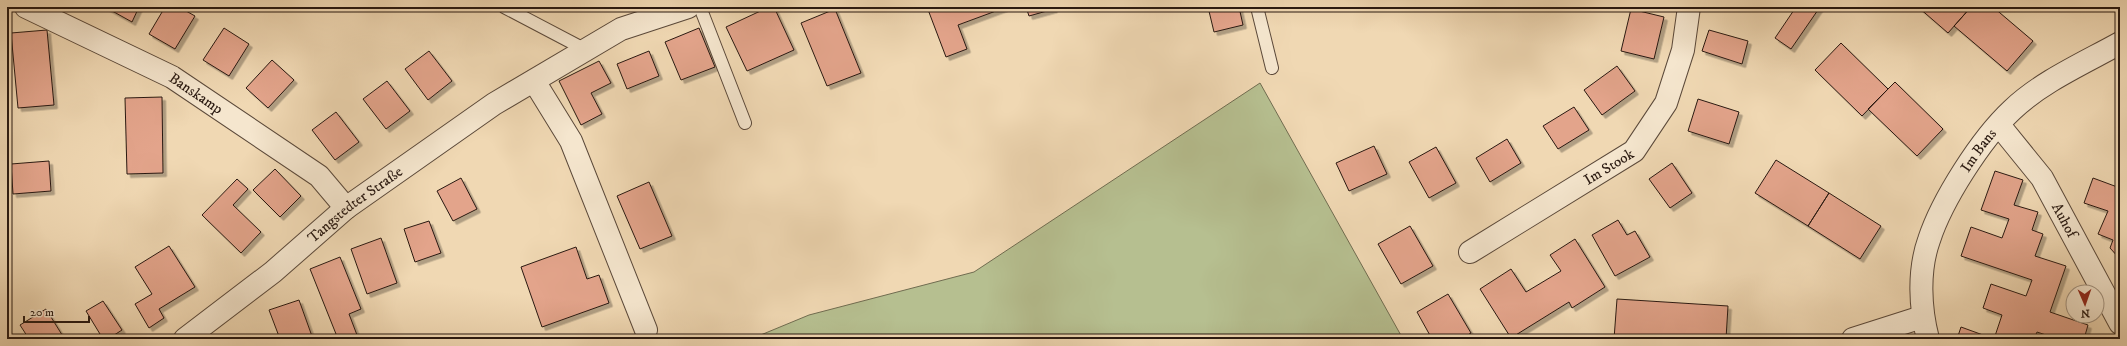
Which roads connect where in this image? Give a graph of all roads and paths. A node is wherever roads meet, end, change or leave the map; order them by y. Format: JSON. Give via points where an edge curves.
{"nodes":[{"id":1,"x":26,"y":7,"type":"edge"},
{"id":2,"x":504,"y":7,"type":"edge"},
{"id":3,"x":688,"y":7,"type":"edge"},
{"id":4,"x":700,"y":7,"type":"edge"},
{"id":5,"x":1258,"y":7,"type":"edge"},
{"id":6,"x":1689,"y":7,"type":"edge"},
{"id":7,"x":2120,"y":43,"type":"edge"},
{"id":8,"x":586,"y":50,"type":"junction"},
{"id":9,"x":1272,"y":68,"type":"dead end"},
{"id":10,"x":534,"y":81,"type":"junction"},
{"id":11,"x":745,"y":123,"type":"dead end"},
{"id":12,"x":1998,"y":125,"type":"junction"},
{"id":13,"x":346,"y":208,"type":"junction"},
{"id":14,"x":1470,"y":252,"type":"dead end"},
{"id":15,"x":1922,"y":317,"type":"junction"},
{"id":16,"x":2120,"y":323,"type":"edge"},
{"id":17,"x":646,"y":330,"type":"dead end"},
{"id":18,"x":185,"y":339,"type":"edge"},
{"id":19,"x":1853,"y":339,"type":"edge"},
{"id":20,"x":1928,"y":339,"type":"edge"}],
"edges":[{"from":1,"to":13,"type":"street","name":"Banskamp","via":[[172,77],[319,176]]},
{"from":2,"to":8,"type":"lane"},
{"from":3,"to":8,"type":"street","name":"Tangstedter Straße","via":[[621,29]]},
{"from":4,"to":11,"type":"lane"},
{"from":5,"to":9,"type":"lane"},
{"from":6,"to":14,"type":"street","name":"Im Stook","via":[[1683,50],[1666,103],[1634,151]]},
{"from":7,"to":12,"type":"street","name":"Im Bans","via":[[2053,80],[2012,110]]},
{"from":8,"to":10,"type":"street","name":"Tangstedter Straße"},
{"from":10,"to":13,"type":"street","name":"Tangstedter Straße","via":[[494,104]]},
{"from":10,"to":17,"type":"street","via":[[571,141]]},
{"from":12,"to":15,"type":"street","name":"Im Bans","via":[[1973,158],[1946,202],[1929,240],[1922,277]]},
{"from":12,"to":16,"type":"street","name":"Auhof","via":[[2042,178]]},
{"from":13,"to":18,"type":"street","name":"Tangstedter Straße","via":[[273,272]]},
{"from":15,"to":19,"type":"street"},
{"from":15,"to":20,"type":"street","name":"Im Bans"}]}
